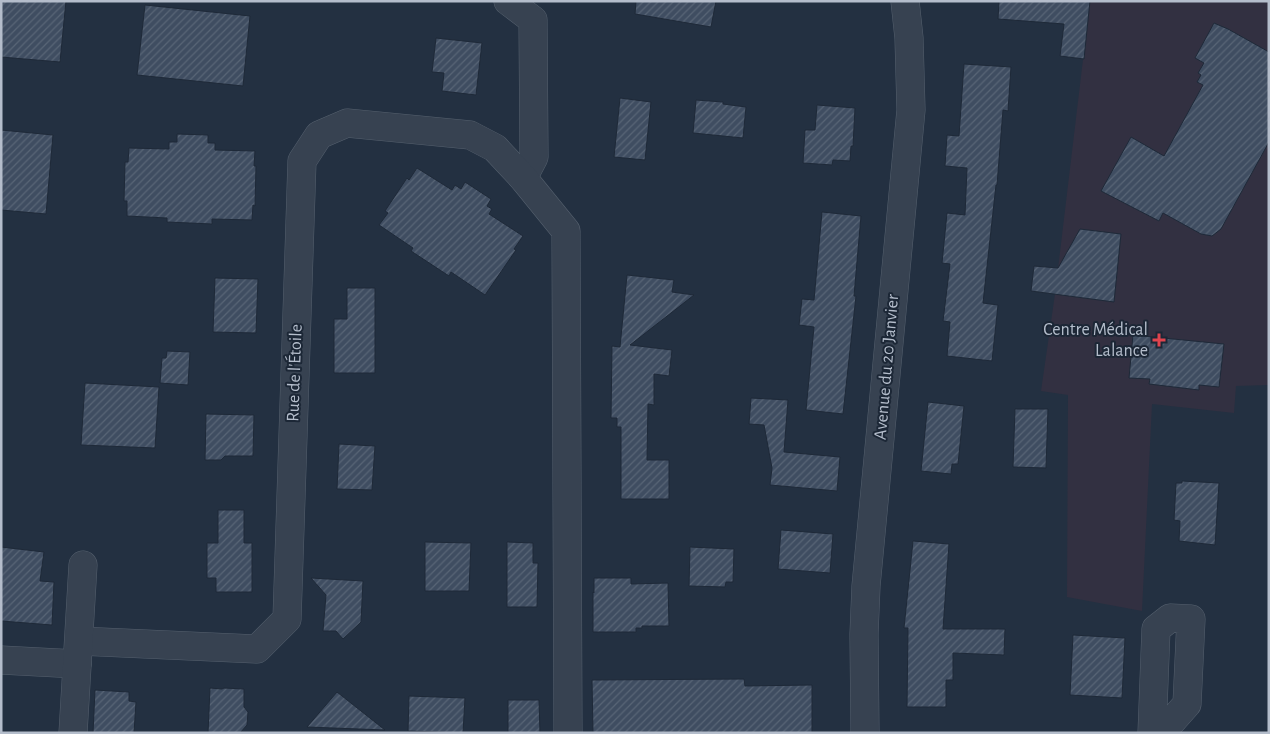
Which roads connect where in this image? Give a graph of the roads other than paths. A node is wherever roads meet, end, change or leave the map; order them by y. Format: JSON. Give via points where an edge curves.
{"nodes":[{"id":1,"x":508,"y":1,"type":"edge"},
{"id":2,"x":905,"y":1,"type":"edge"},
{"id":3,"x":523,"y":178,"type":"junction"},
{"id":4,"x":83,"y":565,"type":"dead end"},
{"id":5,"x":78,"y":652,"type":"junction"},
{"id":6,"x":1,"y":660,"type":"edge"},
{"id":7,"x":72,"y":733,"type":"edge"},
{"id":8,"x":568,"y":733,"type":"edge"},
{"id":9,"x":865,"y":733,"type":"edge"}],
"edges":[{"from":1,"to":3,"type":"street","via":[[533,20],[534,157]]},
{"from":2,"to":9,"type":"street","name":"Avenue du 20 Janvier","via":[[911,110],[866,586]]},
{"from":3,"to":5,"type":"street","name":"Rue de l'Étoile","via":[[494,148],[470,136],[347,123],[319,135],[302,161],[287,619],[257,649]]},
{"from":3,"to":8,"type":"street","name":"Rue de l'Étoile","via":[[566,230]]},
{"from":4,"to":5,"type":"street"},
{"from":5,"to":6,"type":"street","name":"Rue de l'Étoile"},
{"from":5,"to":7,"type":"street"}]}
